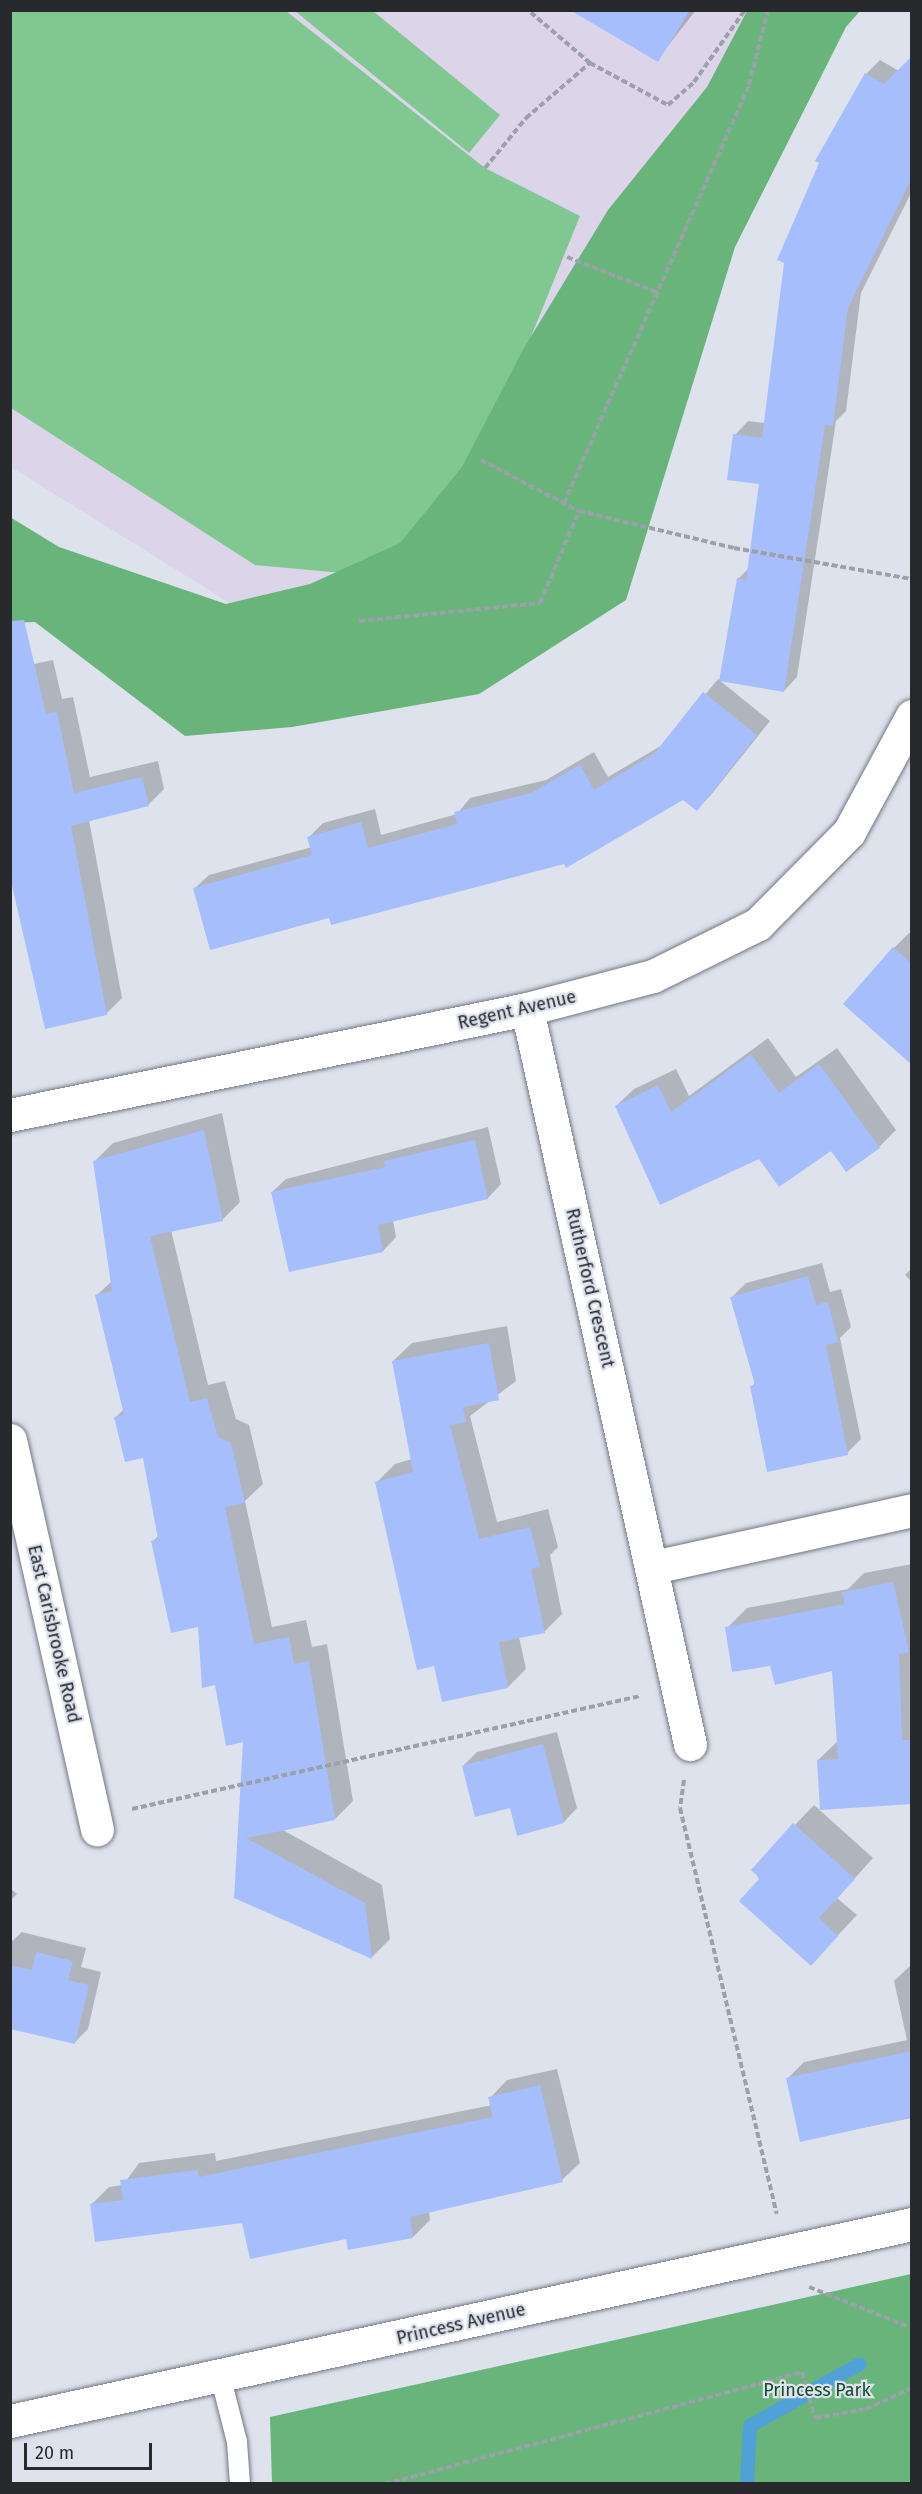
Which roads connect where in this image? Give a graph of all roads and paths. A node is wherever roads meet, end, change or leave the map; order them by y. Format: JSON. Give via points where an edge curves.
{"nodes":[{"id":1,"x":528,"y":10,"type":"edge"},
{"id":2,"x":745,"y":10,"type":"edge"},
{"id":3,"x":768,"y":10,"type":"edge"},
{"id":4,"x":590,"y":63,"type":"junction"},
{"id":5,"x":485,"y":168,"type":"dead end"},
{"id":6,"x":567,"y":257,"type":"dead end"},
{"id":7,"x":656,"y":292,"type":"junction"},
{"id":8,"x":481,"y":460,"type":"dead end"},
{"id":9,"x":564,"y":503,"type":"junction"},
{"id":10,"x":579,"y":511,"type":"junction"},
{"id":11,"x":912,"y":579,"type":"edge"},
{"id":12,"x":359,"y":621,"type":"dead end"},
{"id":13,"x":912,"y":716,"type":"edge"},
{"id":14,"x":527,"y":1009,"type":"junction"},
{"id":15,"x":10,"y":1115,"type":"edge"},
{"id":16,"x":10,"y":1440,"type":"edge"},
{"id":17,"x":912,"y":1510,"type":"edge"},
{"id":18,"x":653,"y":1567,"type":"junction"},
{"id":19,"x":673,"y":1689,"type":"junction"},
{"id":20,"x":690,"y":1744,"type":"joint"},
{"id":21,"x":96,"y":1823,"type":"joint"},
{"id":22,"x":912,"y":2224,"type":"edge"},
{"id":23,"x":786,"y":2250,"type":"junction"},
{"id":24,"x":912,"y":2328,"type":"edge"},
{"id":25,"x":221,"y":2379,"type":"junction"},
{"id":26,"x":912,"y":2388,"type":"edge"},
{"id":27,"x":10,"y":2421,"type":"edge"},
{"id":28,"x":240,"y":2484,"type":"edge"},
{"id":29,"x":385,"y":2484,"type":"edge"}],
"edges":[{"from":1,"to":4,"type":"path"},
{"from":2,"to":4,"type":"path","via":[[694,82],[668,105]]},
{"from":3,"to":7,"type":"path","via":[[749,85]]},
{"from":4,"to":5,"type":"path","via":[[526,118]]},
{"from":6,"to":7,"type":"path"},
{"from":7,"to":9,"type":"path"},
{"from":8,"to":9,"type":"path"},
{"from":9,"to":10,"type":"path"},
{"from":10,"to":11,"type":"path","via":[[734,548]]},
{"from":10,"to":12,"type":"path","via":[[540,603]]},
{"from":13,"to":14,"type":"street","name":"Regent Avenue","via":[[849,832],[758,924],[653,976]]},
{"from":14,"to":15,"type":"street","name":"Regent Avenue"},
{"from":14,"to":18,"type":"street","name":"Rutherford Crescent"},
{"from":16,"to":21,"type":"street","name":"East Carisbrooke Road"},
{"from":17,"to":18,"type":"street"},
{"from":18,"to":19,"type":"street","name":"Rutherford Crescent"},
{"from":19,"to":20,"type":"street","name":"Rutherford Crescent"},
{"from":19,"to":21,"type":"path"},
{"from":20,"to":23,"type":"path","via":[[680,1808]]},
{"from":22,"to":23,"type":"street","name":"Princess Avenue"},
{"from":23,"to":24,"type":"path","via":[[802,2284]]},
{"from":23,"to":25,"type":"street","name":"Princess Avenue"},
{"from":25,"to":27,"type":"street","name":"Princess Avenue"},
{"from":25,"to":28,"type":"lane","via":[[237,2442]]},
{"from":26,"to":29,"type":"path","via":[[866,2409],[815,2418],[802,2372]]}]}
